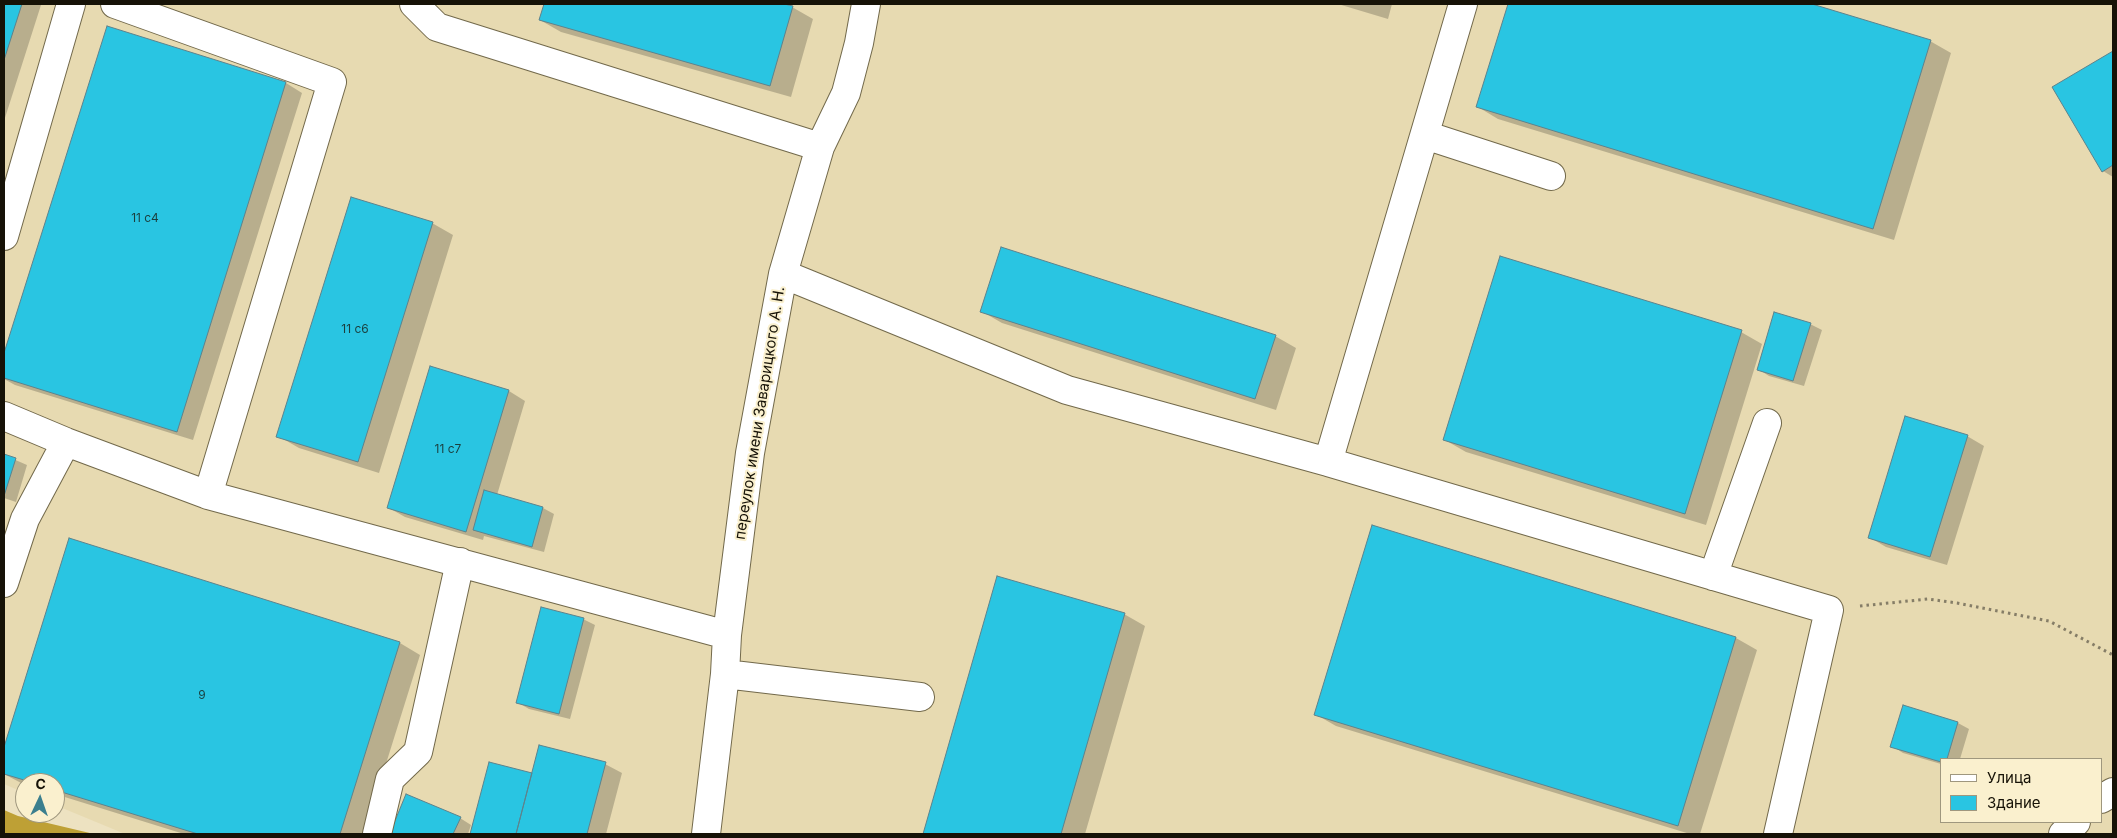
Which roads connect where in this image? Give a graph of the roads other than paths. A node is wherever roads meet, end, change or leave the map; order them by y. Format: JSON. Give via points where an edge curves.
{"nodes":[{"id":1,"x":71,"y":4,"type":"edge"},
{"id":2,"x":115,"y":4,"type":"edge"},
{"id":3,"x":414,"y":4,"type":"edge"},
{"id":4,"x":866,"y":4,"type":"edge"},
{"id":5,"x":1464,"y":4,"type":"edge"},
{"id":6,"x":1425,"y":134,"type":"junction"},
{"id":7,"x":820,"y":147,"type":"junction"},
{"id":8,"x":1552,"y":176,"type":"dead end"},
{"id":9,"x":4,"y":236,"type":"edge"},
{"id":10,"x":783,"y":274,"type":"junction"},
{"id":11,"x":4,"y":416,"type":"edge"},
{"id":12,"x":1767,"y":423,"type":"dead end"},
{"id":13,"x":66,"y":442,"type":"junction"},
{"id":14,"x":1328,"y":462,"type":"junction"},
{"id":15,"x":208,"y":495,"type":"junction"},
{"id":16,"x":460,"y":562,"type":"junction"},
{"id":17,"x":1713,"y":576,"type":"junction"},
{"id":18,"x":4,"y":583,"type":"edge"},
{"id":19,"x":727,"y":635,"type":"junction"},
{"id":20,"x":724,"y":674,"type":"junction"},
{"id":21,"x":920,"y":697,"type":"dead end"},
{"id":22,"x":2113,"y":792,"type":"edge"},
{"id":23,"x":2102,"y":798,"type":"edge"},
{"id":24,"x":2075,"y":823,"type":"edge"},
{"id":25,"x":377,"y":834,"type":"edge"},
{"id":26,"x":706,"y":834,"type":"edge"},
{"id":27,"x":1778,"y":834,"type":"edge"},
{"id":28,"x":2063,"y":834,"type":"edge"}],
"edges":[{"from":1,"to":9,"type":"street"},
{"from":2,"to":15,"type":"street","via":[[332,82]]},
{"from":3,"to":7,"type":"street","via":[[437,27]]},
{"from":4,"to":7,"type":"street","name":"переулок имени Заварицкого А. Н.","via":[[846,93]]},
{"from":5,"to":6,"type":"street"},
{"from":6,"to":8,"type":"street"},
{"from":6,"to":14,"type":"street"},
{"from":7,"to":10,"type":"street","name":"переулок имени Заварицкого А. Н."},
{"from":10,"to":14,"type":"street","via":[[1067,390]]},
{"from":10,"to":19,"type":"street","name":"переулок имени Заварицкого А. Н.","via":[[750,453]]},
{"from":11,"to":13,"type":"street"},
{"from":12,"to":17,"type":"street"},
{"from":13,"to":15,"type":"street"},
{"from":13,"to":18,"type":"street","via":[[25,519]]},
{"from":14,"to":17,"type":"street"},
{"from":15,"to":16,"type":"street"},
{"from":16,"to":19,"type":"street"},
{"from":16,"to":25,"type":"street","via":[[418,752],[390,779]]},
{"from":17,"to":27,"type":"street","via":[[1829,610]]},
{"from":19,"to":20,"type":"street","name":"переулок имени Заварицкого А. Н."},
{"from":20,"to":21,"type":"street"},
{"from":20,"to":26,"type":"street","name":"переулок имени Заварицкого А. Н."},
{"from":22,"to":23,"type":"street"},
{"from":24,"to":28,"type":"street"}]}
